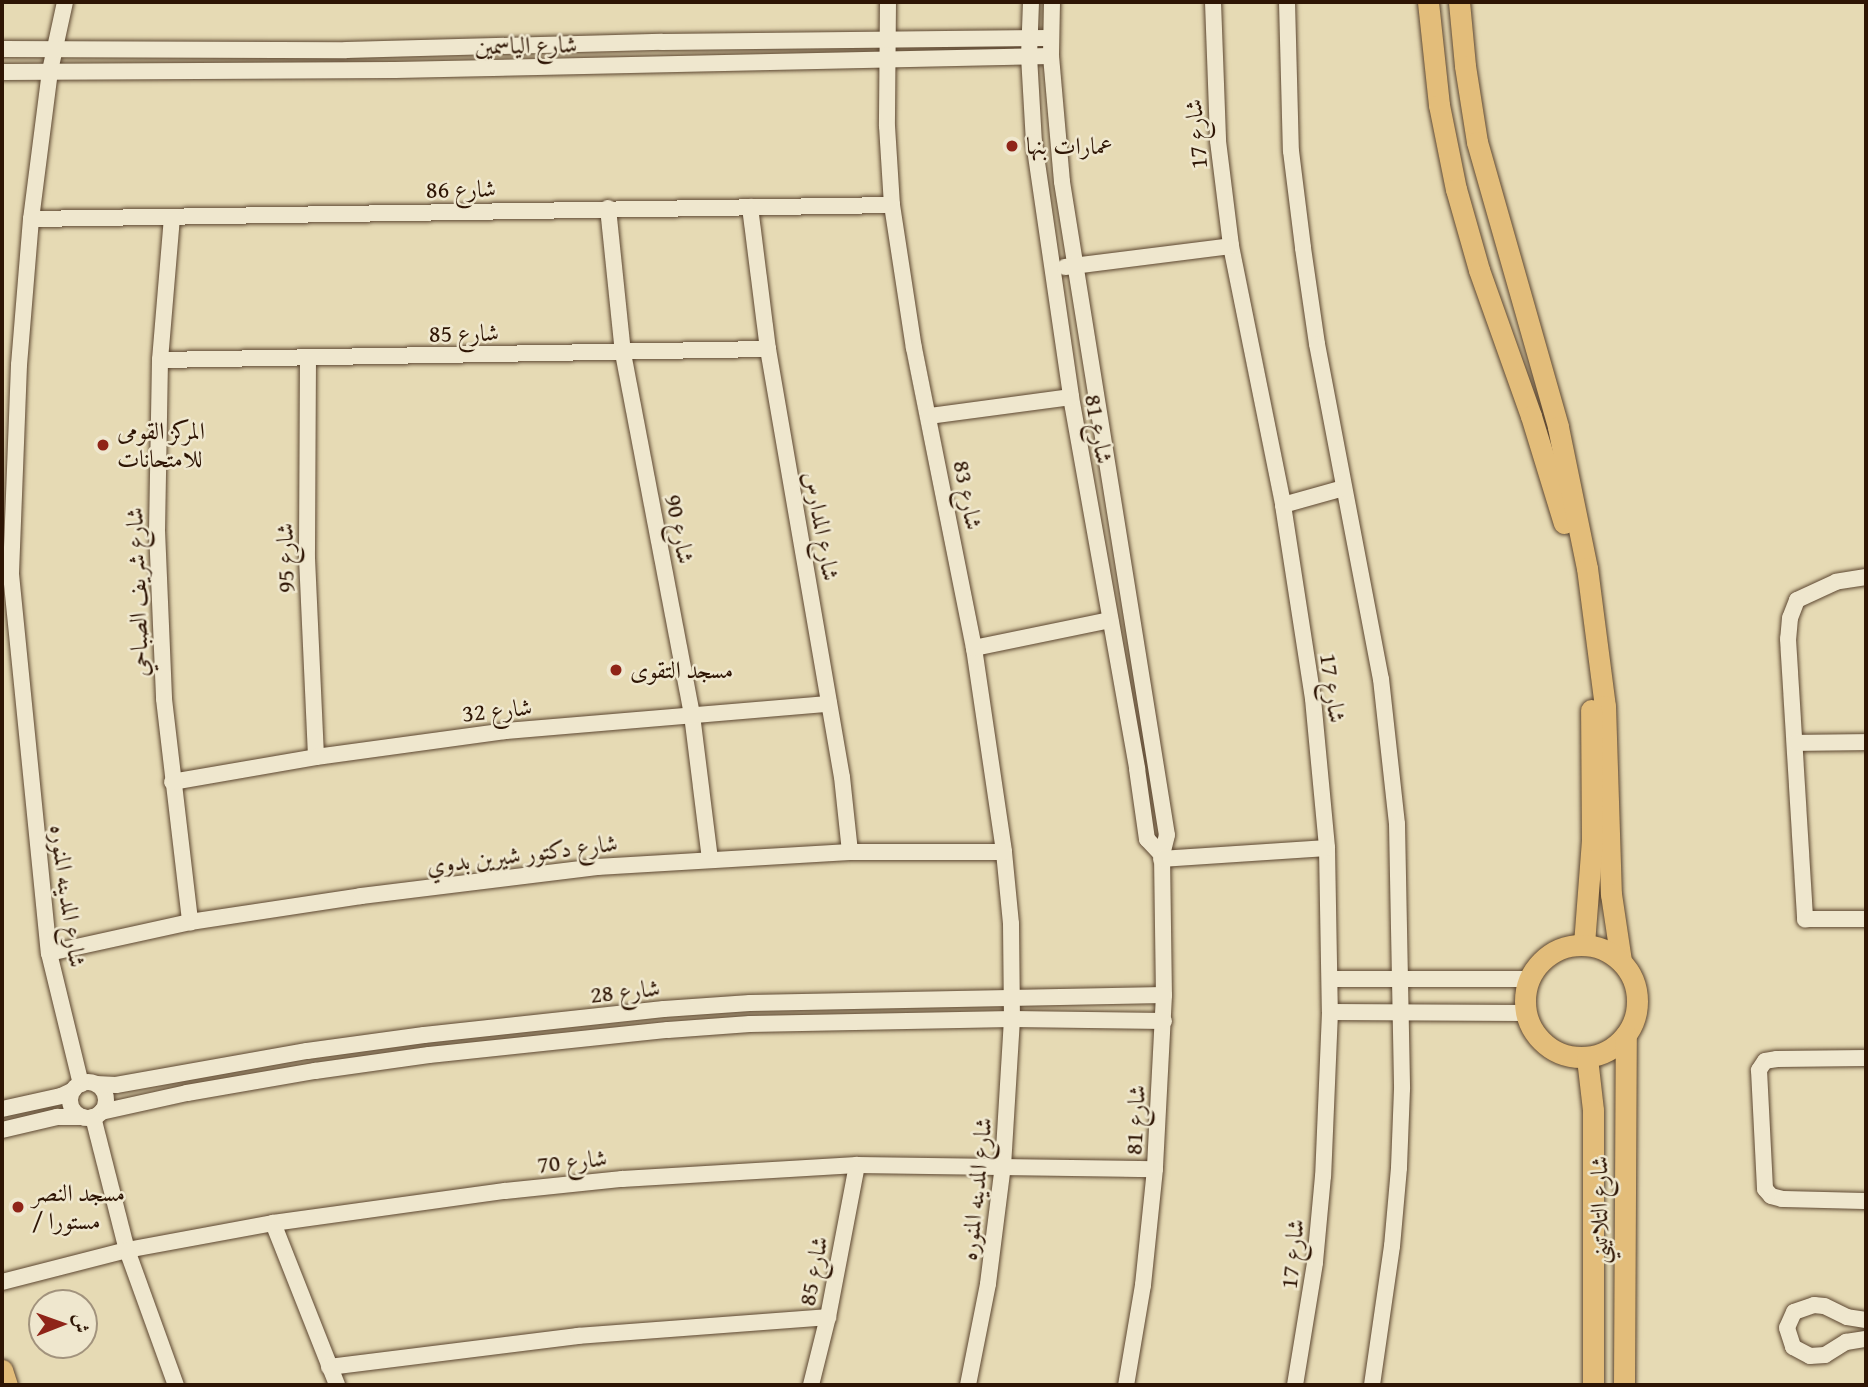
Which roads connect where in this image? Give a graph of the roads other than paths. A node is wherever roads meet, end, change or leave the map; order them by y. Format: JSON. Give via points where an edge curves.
{"nodes":[{"id":1,"x":65,"y":2,"type":"edge"},
{"id":2,"x":888,"y":2,"type":"edge"},
{"id":3,"x":1031,"y":2,"type":"edge"},
{"id":4,"x":1052,"y":2,"type":"edge"},
{"id":5,"x":1213,"y":2,"type":"edge"},
{"id":6,"x":1287,"y":2,"type":"edge"},
{"id":7,"x":1428,"y":2,"type":"edge"},
{"id":8,"x":1459,"y":2,"type":"edge"},
{"id":9,"x":1030,"y":38,"type":"junction"},
{"id":10,"x":1050,"y":38,"type":"junction"},
{"id":11,"x":887,"y":39,"type":"junction"},
{"id":12,"x":662,"y":42,"type":"junction"},
{"id":13,"x":396,"y":48,"type":"junction"},
{"id":14,"x":2,"y":49,"type":"edge"},
{"id":15,"x":55,"y":49,"type":"junction"},
{"id":16,"x":346,"y":50,"type":"junction"},
{"id":17,"x":1029,"y":56,"type":"junction"},
{"id":18,"x":1051,"y":56,"type":"junction"},
{"id":19,"x":887,"y":60,"type":"junction"},
{"id":20,"x":663,"y":65,"type":"junction"},
{"id":21,"x":346,"y":70,"type":"junction"},
{"id":22,"x":396,"y":70,"type":"junction"},
{"id":23,"x":50,"y":71,"type":"junction"},
{"id":24,"x":2,"y":72,"type":"edge"},
{"id":25,"x":892,"y":205,"type":"junction"},
{"id":26,"x":608,"y":208,"type":"junction"},
{"id":27,"x":750,"y":208,"type":"junction"},
{"id":28,"x":172,"y":217,"type":"junction"},
{"id":29,"x":31,"y":219,"type":"junction"},
{"id":30,"x":1231,"y":246,"type":"junction"},
{"id":31,"x":1075,"y":266,"type":"junction"},
{"id":32,"x":1052,"y":270,"type":"junction"},
{"id":33,"x":768,"y":349,"type":"junction"},
{"id":34,"x":623,"y":354,"type":"junction"},
{"id":35,"x":308,"y":358,"type":"junction"},
{"id":36,"x":160,"y":360,"type":"junction"},
{"id":37,"x":1070,"y":397,"type":"junction"},
{"id":38,"x":929,"y":416,"type":"junction"},
{"id":39,"x":1344,"y":488,"type":"junction"},
{"id":40,"x":1283,"y":505,"type":"junction"},
{"id":41,"x":1114,"y":518,"type":"junction"},
{"id":42,"x":1093,"y":523,"type":"junction"},
{"id":43,"x":6,"y":574,"type":"edge"},
{"id":44,"x":1866,"y":578,"type":"edge"},
{"id":45,"x":1110,"y":620,"type":"junction"},
{"id":46,"x":974,"y":648,"type":"junction"},
{"id":47,"x":829,"y":704,"type":"junction"},
{"id":48,"x":692,"y":715,"type":"junction"},
{"id":49,"x":1866,"y":742,"type":"edge"},
{"id":50,"x":1796,"y":743,"type":"junction"},
{"id":51,"x":316,"y":757,"type":"junction"},
{"id":52,"x":172,"y":782,"type":"junction"},
{"id":53,"x":1327,"y":849,"type":"junction"},
{"id":54,"x":850,"y":852,"type":"junction"},
{"id":55,"x":1004,"y":852,"type":"junction"},
{"id":56,"x":1161,"y":857,"type":"junction"},
{"id":57,"x":710,"y":859,"type":"junction"},
{"id":58,"x":1866,"y":919,"type":"edge"},
{"id":59,"x":190,"y":922,"type":"junction"},
{"id":60,"x":1584,"y":944,"type":"junction"},
{"id":61,"x":50,"y":953,"type":"junction"},
{"id":62,"x":1620,"y":961,"type":"junction"},
{"id":63,"x":1400,"y":977,"type":"junction"},
{"id":64,"x":1330,"y":979,"type":"junction"},
{"id":65,"x":1528,"y":979,"type":"junction"},
{"id":66,"x":1164,"y":995,"type":"junction"},
{"id":67,"x":1011,"y":996,"type":"junction"},
{"id":68,"x":750,"y":1003,"type":"junction"},
{"id":69,"x":1401,"y":1010,"type":"junction"},
{"id":70,"x":1330,"y":1012,"type":"junction"},
{"id":71,"x":1525,"y":1013,"type":"junction"},
{"id":72,"x":1012,"y":1019,"type":"junction"},
{"id":73,"x":1164,"y":1021,"type":"junction"},
{"id":74,"x":750,"y":1024,"type":"junction"},
{"id":75,"x":1626,"y":1035,"type":"junction"},
{"id":76,"x":1587,"y":1058,"type":"junction"},
{"id":77,"x":1866,"y":1058,"type":"edge"},
{"id":78,"x":84,"y":1086,"type":"junction"},
{"id":79,"x":2,"y":1110,"type":"edge"},
{"id":80,"x":92,"y":1116,"type":"junction"},
{"id":81,"x":2,"y":1130,"type":"edge"},
{"id":82,"x":857,"y":1166,"type":"junction"},
{"id":83,"x":1003,"y":1166,"type":"junction"},
{"id":84,"x":1156,"y":1169,"type":"junction"},
{"id":85,"x":1866,"y":1201,"type":"edge"},
{"id":86,"x":273,"y":1223,"type":"junction"},
{"id":87,"x":127,"y":1250,"type":"junction"},
{"id":88,"x":2,"y":1282,"type":"edge"},
{"id":89,"x":828,"y":1317,"type":"junction"},
{"id":90,"x":1866,"y":1320,"type":"edge"},
{"id":91,"x":1866,"y":1339,"type":"edge"},
{"id":92,"x":329,"y":1367,"type":"junction"},
{"id":93,"x":2,"y":1370,"type":"edge"},
{"id":94,"x":7,"y":1385,"type":"edge"},
{"id":95,"x":176,"y":1385,"type":"edge"},
{"id":96,"x":337,"y":1385,"type":"edge"},
{"id":97,"x":811,"y":1385,"type":"edge"},
{"id":98,"x":968,"y":1385,"type":"edge"},
{"id":99,"x":1126,"y":1385,"type":"edge"},
{"id":100,"x":1295,"y":1385,"type":"edge"},
{"id":101,"x":1372,"y":1385,"type":"edge"},
{"id":102,"x":1593,"y":1385,"type":"edge"},
{"id":103,"x":1624,"y":1385,"type":"edge"}],
"edges":[{"from":1,"to":15,"type":"street","name":"شارع المدينه المنوره"},
{"from":2,"to":11,"type":"street","name":"شارع 83"},
{"from":3,"to":9,"type":"street","name":"شارع 81"},
{"from":4,"to":10,"type":"street","name":"شارع 81"},
{"from":5,"to":30,"type":"street","name":"شارع 17","via":[[1218,141]]},
{"from":6,"to":39,"type":"street","via":[[1291,151],[1317,344]]},
{"from":7,"to":60,"type":"main road","via":[[1438,95],[1456,189],[1562,515],[1580,606],[1593,776]]},
{"from":8,"to":62,"type":"main road","via":[[1477,142],[1558,427],[1589,580],[1605,706],[1611,894]]},
{"from":9,"to":10,"type":"street","name":"شارع الياسمين"},
{"from":9,"to":11,"type":"street","name":"شارع الياسمين"},
{"from":9,"to":17,"type":"street","name":"شارع 81"},
{"from":10,"to":18,"type":"street","name":"شارع 81"},
{"from":11,"to":12,"type":"street","name":"شارع الياسمين"},
{"from":11,"to":19,"type":"street","name":"شارع 83"},
{"from":12,"to":13,"type":"street","name":"شارع الياسمين"},
{"from":12,"to":20,"type":"street"},
{"from":13,"to":16,"type":"street","name":"شارع الياسمين"},
{"from":13,"to":22,"type":"street"},
{"from":14,"to":15,"type":"street","name":"شارع الياسمين"},
{"from":15,"to":16,"type":"street","name":"شارع الياسمين"},
{"from":15,"to":23,"type":"street","name":"شارع المدينه المنوره"},
{"from":16,"to":21,"type":"street"},
{"from":17,"to":18,"type":"street","name":"شارع الياسمين"},
{"from":17,"to":19,"type":"street","name":"شارع الياسمين"},
{"from":17,"to":32,"type":"street","name":"شارع 81","via":[[1039,185]]},
{"from":18,"to":31,"type":"street","name":"شارع 81","via":[[1057,140]]},
{"from":19,"to":20,"type":"street","name":"شارع الياسمين"},
{"from":19,"to":25,"type":"street","name":"شارع 83"},
{"from":20,"to":22,"type":"street","name":"شارع الياسمين"},
{"from":21,"to":22,"type":"street","name":"شارع الياسمين"},
{"from":21,"to":23,"type":"street","name":"شارع الياسمين"},
{"from":23,"to":24,"type":"street","name":"شارع الياسمين"},
{"from":23,"to":29,"type":"street","name":"شارع المدينه المنوره"},
{"from":25,"to":27,"type":"street","name":"شارع 86"},
{"from":25,"to":38,"type":"street","name":"شارع 83"},
{"from":26,"to":27,"type":"street","name":"شارع 86"},
{"from":26,"to":28,"type":"street","name":"شارع 86"},
{"from":26,"to":34,"type":"street","name":"شارع 90"},
{"from":27,"to":33,"type":"street","name":"شارع المدارس"},
{"from":28,"to":29,"type":"street","name":"شارع 86"},
{"from":28,"to":36,"type":"street","name":"شارع شريف الصباحي"},
{"from":29,"to":43,"type":"street","name":"شارع المدينه المنوره"},
{"from":30,"to":31,"type":"street"},
{"from":30,"to":40,"type":"street","name":"شارع 17"},
{"from":31,"to":32,"type":"street"},
{"from":31,"to":41,"type":"street","name":"شارع 81"},
{"from":32,"to":37,"type":"street","name":"شارع 81"},
{"from":33,"to":34,"type":"street","name":"شارع 85"},
{"from":33,"to":47,"type":"street","name":"شارع المدارس"},
{"from":34,"to":35,"type":"street","name":"شارع 85"},
{"from":34,"to":48,"type":"street","name":"شارع 90"},
{"from":35,"to":36,"type":"street","name":"شارع 85"},
{"from":35,"to":51,"type":"street","name":"شارع 95","via":[[307,558]]},
{"from":36,"to":52,"type":"street","name":"شارع شريف الصباحي","via":[[157,542]]},
{"from":37,"to":38,"type":"street"},
{"from":37,"to":42,"type":"street","name":"شارع 81"},
{"from":38,"to":46,"type":"street","name":"شارع 83"},
{"from":39,"to":40,"type":"street"},
{"from":39,"to":63,"type":"street","via":[[1369,606],[1390,751],[1400,897]]},
{"from":40,"to":53,"type":"street","name":"شارع 17","via":[[1313,699]]},
{"from":41,"to":42,"type":"street"},
{"from":41,"to":56,"type":"street","name":"شارع 81","via":[[1165,825]]},
{"from":42,"to":45,"type":"street","name":"شارع 81"},
{"from":43,"to":61,"type":"street","name":"شارع المدينه المنوره"},
{"from":44,"to":50,"type":"street","via":[[1816,589],[1797,600],[1793,609],[1788,639]]},
{"from":45,"to":46,"type":"street"},
{"from":45,"to":56,"type":"street","name":"شارع 81","via":[[1147,839]]},
{"from":46,"to":55,"type":"street","name":"شارع 83"},
{"from":47,"to":48,"type":"street","name":"شارع 32"},
{"from":47,"to":54,"type":"street","name":"شارع المدارس"},
{"from":48,"to":51,"type":"street","name":"شارع 32","via":[[505,731]]},
{"from":48,"to":57,"type":"street","name":"شارع 90"},
{"from":49,"to":50,"type":"street"},
{"from":50,"to":58,"type":"street","via":[[1805,919]]},
{"from":51,"to":52,"type":"street","name":"شارع 32"},
{"from":52,"to":59,"type":"street","name":"شارع شريف الصباحي"},
{"from":53,"to":56,"type":"street"},
{"from":53,"to":64,"type":"street","name":"شارع 17"},
{"from":54,"to":55,"type":"street","name":"شارع دكتور شيرين بدوي"},
{"from":54,"to":57,"type":"street","name":"شارع دكتور شيرين بدوي"},
{"from":55,"to":67,"type":"street","name":"شارع 83"},
{"from":56,"to":66,"type":"street","name":"شارع 81"},
{"from":57,"to":59,"type":"street","name":"شارع دكتور شيرين بدوي","via":[[597,867],[374,894]]},
{"from":59,"to":61,"type":"street","name":"شارع دكتور شيرين بدوي"},
{"from":60,"to":62,"type":"main road","via":[[1604,949]]},
{"from":60,"to":65,"type":"main road","via":[[1551,953]]},
{"from":61,"to":78,"type":"street","name":"شارع المدينه المنوره"},
{"from":62,"to":75,"type":"main road","via":[[1632,977],[1637,997],[1635,1017]]},
{"from":63,"to":64,"type":"street"},
{"from":63,"to":65,"type":"street"},
{"from":63,"to":69,"type":"street"},
{"from":64,"to":70,"type":"street","name":"شارع 17"},
{"from":65,"to":71,"type":"main road"},
{"from":66,"to":67,"type":"street","name":"شارع 28"},
{"from":66,"to":73,"type":"street","name":"شارع 81"},
{"from":67,"to":68,"type":"street","name":"شارع 28"},
{"from":67,"to":72,"type":"street","name":"شارع المدينه المنوره"},
{"from":68,"to":74,"type":"street"},
{"from":68,"to":78,"type":"street","name":"شارع 28","via":[[424,1035],[117,1085]]},
{"from":69,"to":70,"type":"street"},
{"from":69,"to":71,"type":"street"},
{"from":69,"to":101,"type":"street","via":[[1399,1168]]},
{"from":70,"to":100,"type":"street","name":"شارع 17","via":[[1319,1226]]},
{"from":71,"to":76,"type":"main road","via":[[1533,1032],[1547,1047],[1566,1056]]},
{"from":72,"to":73,"type":"street","name":"شارع 28"},
{"from":72,"to":74,"type":"street","name":"شارع 28"},
{"from":72,"to":83,"type":"street","name":"شارع المدينه المنوره"},
{"from":73,"to":84,"type":"street","name":"شارع 81"},
{"from":74,"to":80,"type":"street","name":"شارع 28","via":[[429,1055],[200,1091]]},
{"from":75,"to":76,"type":"main road","via":[[1609,1051]]},
{"from":75,"to":103,"type":"main road","name":"شارع التلاتيني"},
{"from":76,"to":102,"type":"main road","name":"شارع التلاتيني","via":[[1593,1110]]},
{"from":77,"to":85,"type":"street","via":[[1777,1059],[1765,1061],[1759,1070],[1765,1189],[1782,1199]]},
{"from":78,"to":79,"type":"street","name":"شارع 28"},
{"from":78,"to":80,"type":"street","via":[[71,1105]]},
{"from":78,"to":80,"type":"street","via":[[105,1095],[106,1104]]},
{"from":80,"to":81,"type":"street","name":"شارع 28","via":[[57,1117]]},
{"from":80,"to":87,"type":"street"},
{"from":82,"to":83,"type":"street","name":"شارع 70"},
{"from":82,"to":86,"type":"street","name":"شارع 70","via":[[622,1179]]},
{"from":82,"to":89,"type":"street","name":"شارع 85"},
{"from":83,"to":84,"type":"street","name":"شارع 70"},
{"from":83,"to":98,"type":"street","name":"شارع المدينه المنوره","via":[[988,1284]]},
{"from":84,"to":99,"type":"street","name":"شارع 81"},
{"from":86,"to":87,"type":"street","name":"شارع 70"},
{"from":86,"to":92,"type":"street"},
{"from":87,"to":88,"type":"street","name":"شارع 70"},
{"from":87,"to":95,"type":"street"},
{"from":89,"to":92,"type":"street","via":[[578,1336]]},
{"from":89,"to":97,"type":"street","name":"شارع 85"},
{"from":90,"to":91,"type":"street","via":[[1814,1306],[1794,1312],[1787,1328],[1793,1347],[1810,1356]]},
{"from":92,"to":96,"type":"street"},
{"from":93,"to":94,"type":"main road"}]}
